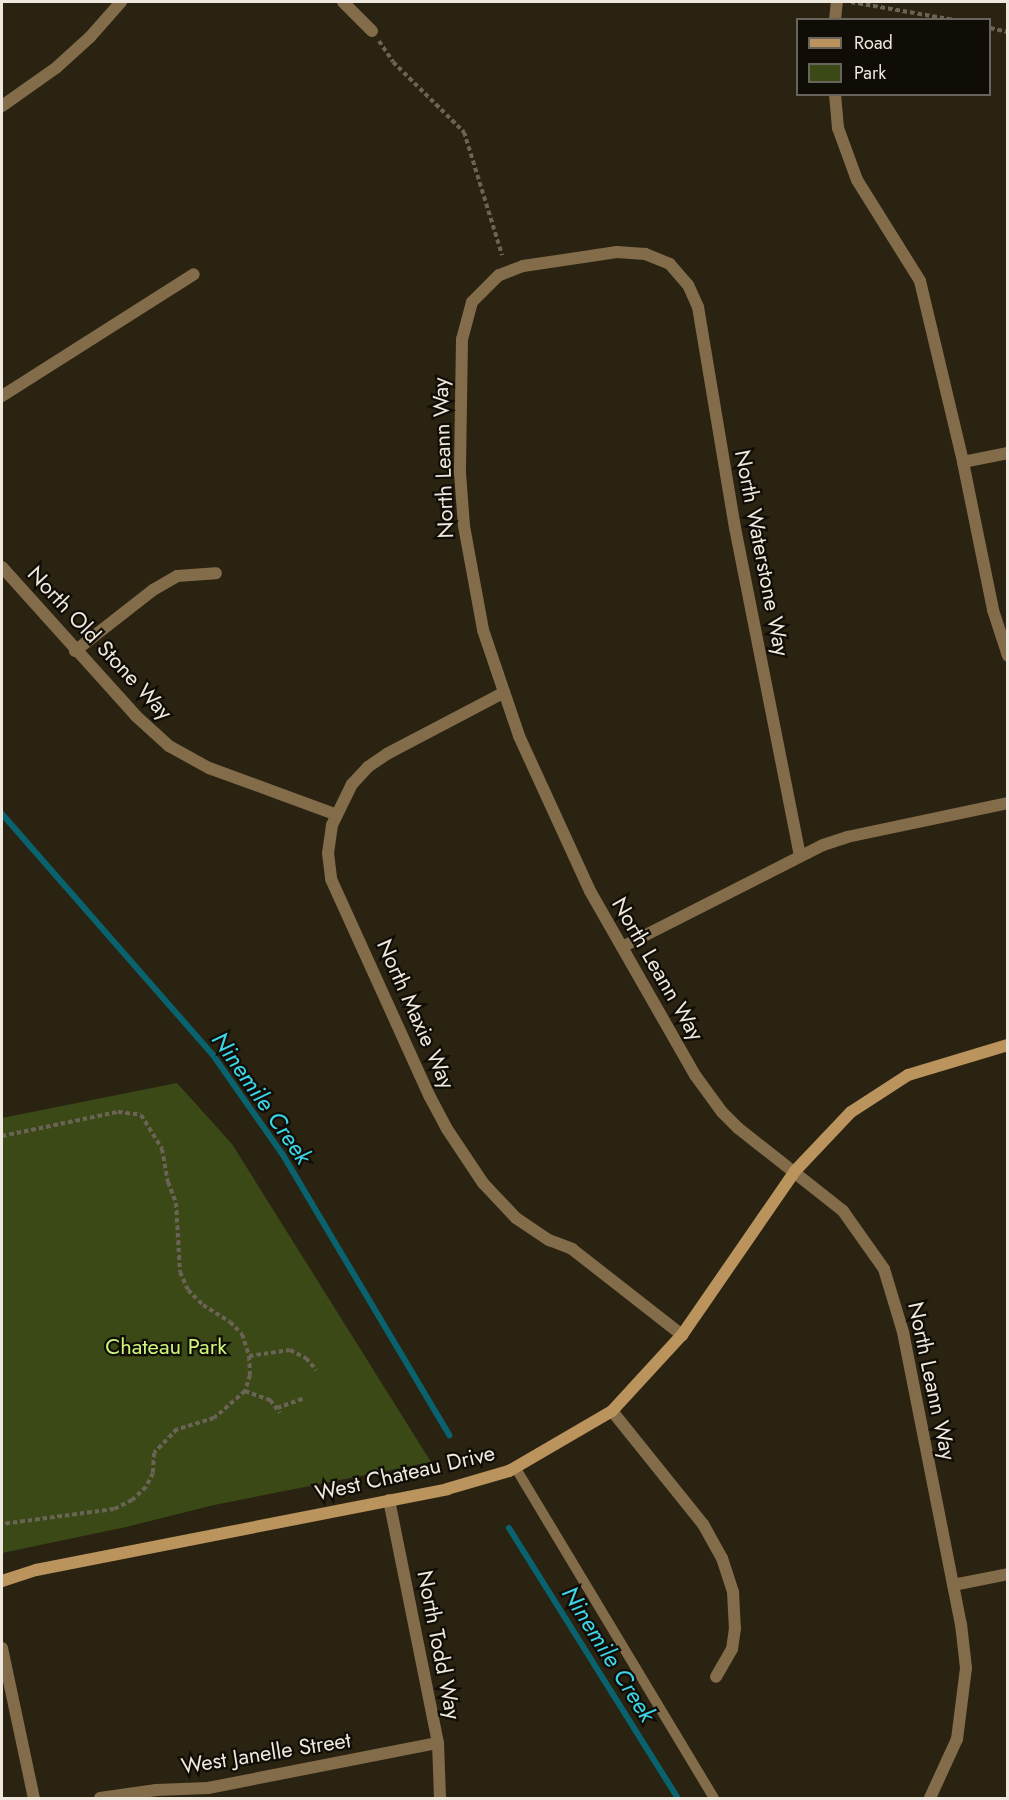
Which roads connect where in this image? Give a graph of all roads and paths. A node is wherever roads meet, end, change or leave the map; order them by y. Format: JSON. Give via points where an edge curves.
{"nodes":[{"id":1,"x":121,"y":2,"type":"edge"},
{"id":2,"x":343,"y":2,"type":"edge"},
{"id":3,"x":837,"y":2,"type":"edge"},
{"id":4,"x":850,"y":2,"type":"edge"},
{"id":5,"x":835,"y":18,"type":"edge"},
{"id":6,"x":942,"y":18,"type":"edge"},
{"id":7,"x":991,"y":28,"type":"edge"},
{"id":8,"x":372,"y":31,"type":"joint"},
{"id":9,"x":1008,"y":32,"type":"edge"},
{"id":10,"x":835,"y":96,"type":"edge"},
{"id":11,"x":2,"y":106,"type":"edge"},
{"id":12,"x":502,"y":255,"type":"dead end"},
{"id":13,"x":670,"y":264,"type":"joint"},
{"id":14,"x":194,"y":274,"type":"dead end"},
{"id":15,"x":2,"y":396,"type":"edge"},
{"id":16,"x":1008,"y":453,"type":"edge"},
{"id":17,"x":963,"y":462,"type":"junction"},
{"id":18,"x":2,"y":567,"type":"edge"},
{"id":19,"x":216,"y":573,"type":"dead end"},
{"id":20,"x":75,"y":651,"type":"junction"},
{"id":21,"x":1008,"y":656,"type":"edge"},
{"id":22,"x":503,"y":693,"type":"junction"},
{"id":23,"x":1008,"y":803,"type":"edge"},
{"id":24,"x":335,"y":814,"type":"junction"},
{"id":25,"x":800,"y":856,"type":"junction"},
{"id":26,"x":622,"y":947,"type":"junction"},
{"id":27,"x":1008,"y":1045,"type":"edge"},
{"id":28,"x":2,"y":1136,"type":"edge"},
{"id":29,"x":795,"y":1171,"type":"junction"},
{"id":30,"x":682,"y":1335,"type":"junction"},
{"id":31,"x":249,"y":1356,"type":"junction"},
{"id":32,"x":316,"y":1370,"type":"dead end"},
{"id":33,"x":245,"y":1390,"type":"junction"},
{"id":34,"x":304,"y":1398,"type":"dead end"},
{"id":35,"x":278,"y":1408,"type":"junction"},
{"id":36,"x":612,"y":1411,"type":"junction"},
{"id":37,"x":280,"y":1413,"type":"dead end"},
{"id":38,"x":515,"y":1467,"type":"junction"},
{"id":39,"x":389,"y":1500,"type":"junction"},
{"id":40,"x":2,"y":1524,"type":"edge"},
{"id":41,"x":1008,"y":1574,"type":"edge"},
{"id":42,"x":2,"y":1581,"type":"edge"},
{"id":43,"x":954,"y":1585,"type":"junction"},
{"id":44,"x":2,"y":1648,"type":"edge"},
{"id":45,"x":716,"y":1677,"type":"dead end"},
{"id":46,"x":438,"y":1743,"type":"junction"},
{"id":47,"x":34,"y":1798,"type":"edge"},
{"id":48,"x":100,"y":1798,"type":"edge"},
{"id":49,"x":440,"y":1798,"type":"edge"},
{"id":50,"x":714,"y":1798,"type":"edge"},
{"id":51,"x":930,"y":1798,"type":"edge"}],
"edges":[{"from":1,"to":11,"type":"street","via":[[57,67]]},
{"from":2,"to":8,"type":"street"},
{"from":3,"to":5,"type":"street"},
{"from":4,"to":6,"type":"path"},
{"from":7,"to":9,"type":"path"},
{"from":8,"to":12,"type":"path","via":[[393,62],[464,132]]},
{"from":10,"to":17,"type":"street","via":[[838,128],[857,180],[920,281]]},
{"from":13,"to":22,"type":"street","name":"North Leann Way","via":[[645,254],[617,252],[524,266],[499,275],[472,302],[462,339],[459,429],[464,526],[483,630]]},
{"from":13,"to":25,"type":"street","name":"North Waterstone Way","via":[[688,285],[698,307],[735,528]]},
{"from":14,"to":15,"type":"street"},
{"from":16,"to":17,"type":"street"},
{"from":17,"to":21,"type":"street","via":[[993,610]]},
{"from":18,"to":20,"type":"street","name":"North Old Stone Way"},
{"from":19,"to":20,"type":"street","via":[[177,576]]},
{"from":20,"to":24,"type":"street","name":"North Old Stone Way","via":[[169,746],[209,768]]},
{"from":22,"to":24,"type":"street","name":"North Maxie Way","via":[[368,768],[352,784]]},
{"from":22,"to":26,"type":"street","name":"North Leann Way","via":[[591,891]]},
{"from":23,"to":25,"type":"street","via":[[847,837]]},
{"from":24,"to":30,"type":"street","name":"North Maxie Way","via":[[328,854],[331,879],[430,1097],[466,1160],[516,1218],[549,1240],[572,1249]]},
{"from":25,"to":26,"type":"street"},
{"from":26,"to":29,"type":"street","name":"North Leann Way","via":[[708,1095],[738,1128]]},
{"from":27,"to":29,"type":"street","name":"West Chateau Drive","via":[[908,1075],[851,1112]]},
{"from":28,"to":31,"type":"path","via":[[118,1112],[141,1115],[162,1149],[176,1203],[180,1272],[188,1290],[242,1334]]},
{"from":29,"to":30,"type":"street","name":"West Chateau Drive"},
{"from":29,"to":43,"type":"street","name":"North Leann Way","via":[[843,1211],[884,1269],[903,1332]]},
{"from":30,"to":36,"type":"street","name":"West Chateau Drive"},
{"from":31,"to":32,"type":"path","via":[[290,1350],[306,1358]]},
{"from":31,"to":33,"type":"path","via":[[250,1375]]},
{"from":33,"to":35,"type":"path","via":[[270,1400]]},
{"from":33,"to":40,"type":"path","via":[[214,1418],[177,1429],[154,1453],[153,1473],[146,1487],[132,1500],[114,1509]]},
{"from":34,"to":35,"type":"path"},
{"from":35,"to":37,"type":"path"},
{"from":36,"to":38,"type":"street","name":"West Chateau Drive"},
{"from":36,"to":45,"type":"street","via":[[703,1524],[722,1558],[733,1592],[735,1628],[732,1649]]},
{"from":38,"to":39,"type":"street","name":"West Chateau Drive","via":[[479,1481]]},
{"from":38,"to":50,"type":"lane"},
{"from":39,"to":42,"type":"street","name":"West Chateau Drive","via":[[36,1570]]},
{"from":39,"to":46,"type":"street","name":"North Todd Way"},
{"from":41,"to":43,"type":"street"},
{"from":43,"to":51,"type":"street","name":"North Leann Way","via":[[966,1668],[957,1739]]},
{"from":44,"to":47,"type":"street"},
{"from":46,"to":48,"type":"street","name":"West Janelle Street","via":[[208,1788]]},
{"from":46,"to":49,"type":"street","name":"North Todd Way"}]}
